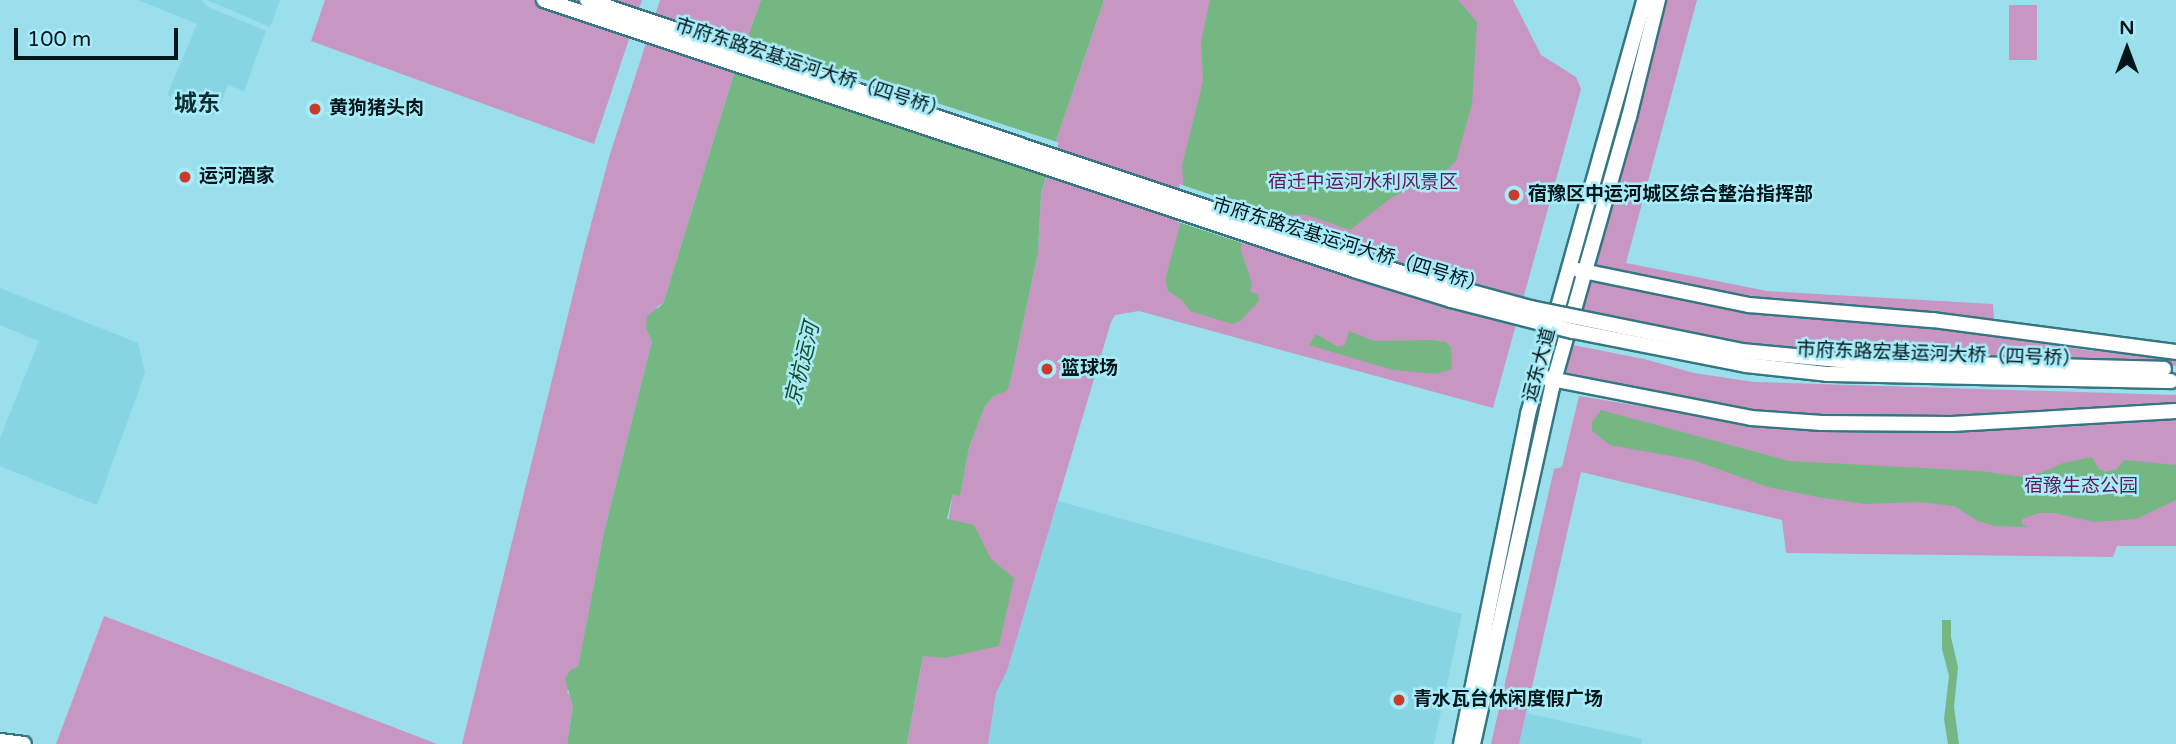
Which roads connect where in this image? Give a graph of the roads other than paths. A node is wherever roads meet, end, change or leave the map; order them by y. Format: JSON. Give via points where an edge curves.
{"nodes":[{"id":1,"x":544,"y":0,"type":"edge"},
{"id":2,"x":587,"y":0,"type":"edge"},
{"id":3,"x":1644,"y":0,"type":"edge"},
{"id":4,"x":1658,"y":0,"type":"edge"},
{"id":5,"x":1569,"y":267,"type":"junction"},
{"id":6,"x":1585,"y":273,"type":"junction"},
{"id":7,"x":2176,"y":352,"type":"edge"},
{"id":8,"x":2172,"y":375,"type":"edge"},
{"id":9,"x":1538,"y":376,"type":"junction"},
{"id":10,"x":1554,"y":380,"type":"junction"},
{"id":11,"x":2176,"y":411,"type":"edge"},
{"id":12,"x":0,"y":741,"type":"edge"},
{"id":13,"x":24,"y":744,"type":"edge"},
{"id":14,"x":1461,"y":744,"type":"edge"},
{"id":15,"x":1473,"y":744,"type":"edge"}],
"edges":[{"from":1,"to":8,"type":"main road","name":"市府东路宏基运河大桥（四号桥）","bridge":true,"via":[[1354,270],[1573,331],[1746,365],[1827,374]]},
{"from":2,"to":8,"type":"main road","name":"市府东路宏基运河大桥（四号桥）","bridge":true,"via":[[1402,273],[1531,308],[1742,351],[1847,361]]},
{"from":3,"to":5,"type":"main road","name":"运东大道"},
{"from":4,"to":6,"type":"main road","name":"运东大道"},
{"from":5,"to":6,"type":"main road"},
{"from":5,"to":9,"type":"main road","name":"运东大道"},
{"from":6,"to":7,"type":"main road","via":[[1749,305],[1933,320]]},
{"from":6,"to":10,"type":"main road","name":"运东大道"},
{"from":9,"to":10,"type":"main road"},
{"from":9,"to":14,"type":"main road","name":"运东大道"},
{"from":10,"to":11,"type":"main road","via":[[1751,418],[1822,423],[1952,424]]},
{"from":10,"to":15,"type":"main road","name":"运东大道"},
{"from":12,"to":13,"type":"main road"}]}
